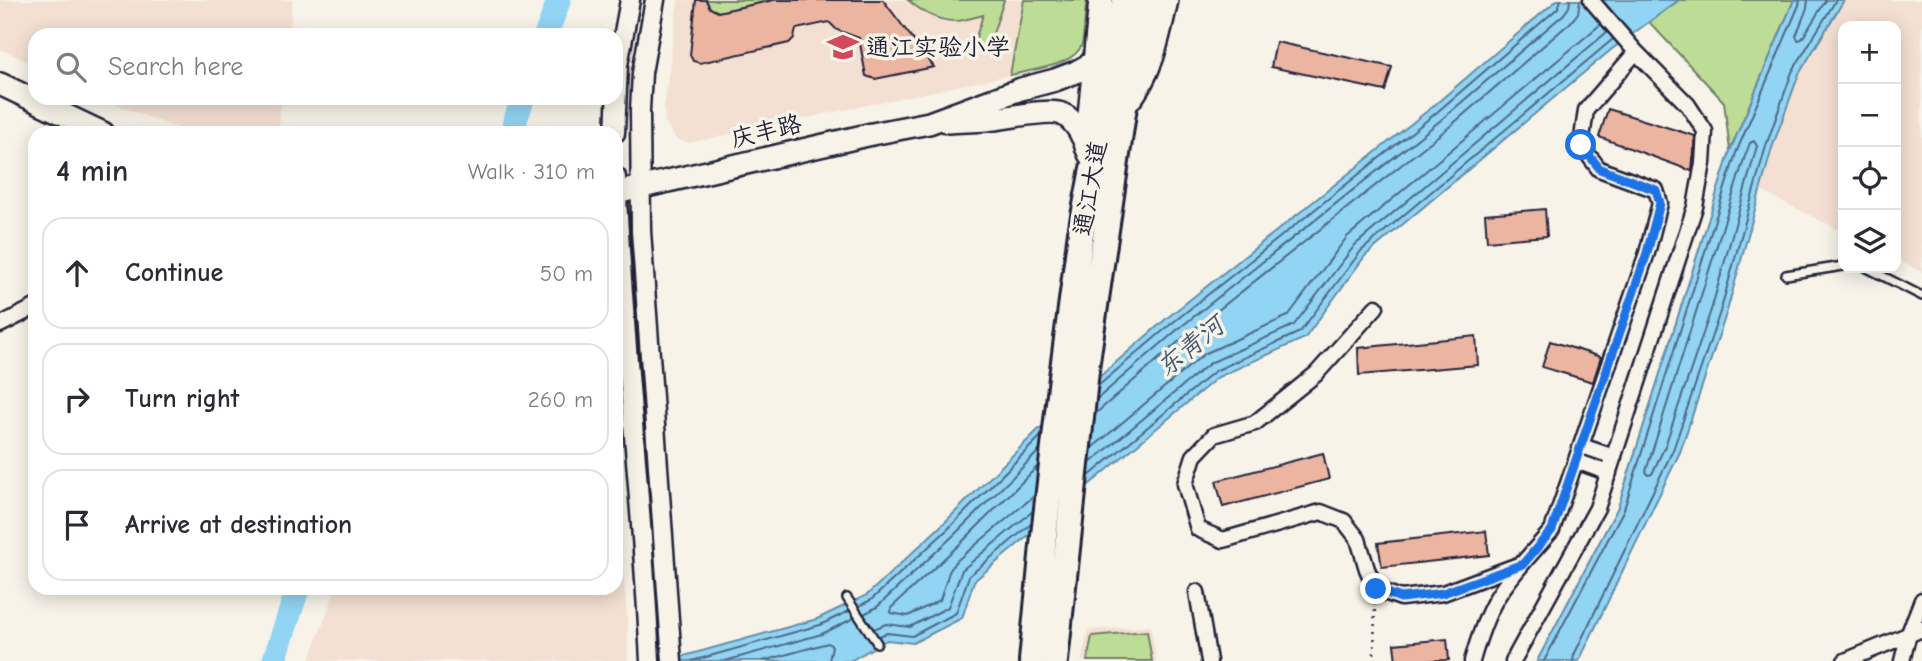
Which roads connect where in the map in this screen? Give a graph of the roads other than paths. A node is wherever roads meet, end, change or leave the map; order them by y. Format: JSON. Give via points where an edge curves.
{"nodes":[{"id":1,"x":630,"y":0,"type":"edge"},
{"id":2,"x":655,"y":0,"type":"edge"},
{"id":3,"x":1101,"y":0,"type":"edge"},
{"id":4,"x":1148,"y":0,"type":"edge"},
{"id":5,"x":1166,"y":0,"type":"edge"},
{"id":6,"x":1591,"y":0,"type":"edge"},
{"id":7,"x":1123,"y":12,"type":"edge"},
{"id":8,"x":623,"y":38,"type":"edge"},
{"id":9,"x":1636,"y":52,"type":"junction"},
{"id":10,"x":1094,"y":62,"type":"junction"},
{"id":11,"x":0,"y":84,"type":"edge"},
{"id":12,"x":28,"y":97,"type":"edge"},
{"id":13,"x":44,"y":105,"type":"edge"},
{"id":14,"x":616,"y":105,"type":"edge"},
{"id":15,"x":1124,"y":106,"type":"junction"},
{"id":16,"x":929,"y":122,"type":"junction"},
{"id":17,"x":88,"y":126,"type":"edge"},
{"id":18,"x":615,"y":126,"type":"edge"},
{"id":19,"x":1090,"y":159,"type":"junction"},
{"id":20,"x":640,"y":188,"type":"junction"},
{"id":21,"x":623,"y":192,"type":"edge"},
{"id":22,"x":1838,"y":267,"type":"edge"},
{"id":23,"x":1877,"y":273,"type":"edge"},
{"id":24,"x":1786,"y":275,"type":"dead end"},
{"id":25,"x":1922,"y":296,"type":"edge"},
{"id":26,"x":623,"y":297,"type":"edge"},
{"id":27,"x":1376,"y":307,"type":"dead end"},
{"id":28,"x":28,"y":311,"type":"edge"},
{"id":29,"x":0,"y":325,"type":"edge"},
{"id":30,"x":1581,"y":446,"type":"junction"},
{"id":31,"x":1614,"y":457,"type":"junction"},
{"id":32,"x":1576,"y":461,"type":"junction"},
{"id":33,"x":1609,"y":472,"type":"junction"},
{"id":34,"x":1523,"y":564,"type":"junction"},
{"id":35,"x":1197,"y":592,"type":"dead end"},
{"id":36,"x":847,"y":598,"type":"dead end"},
{"id":37,"x":1922,"y":600,"type":"edge"},
{"id":38,"x":1916,"y":631,"type":"edge"},
{"id":39,"x":877,"y":643,"type":"dead end"},
{"id":40,"x":672,"y":657,"type":"edge"},
{"id":41,"x":650,"y":661,"type":"edge"},
{"id":42,"x":1032,"y":661,"type":"edge"},
{"id":43,"x":1055,"y":661,"type":"edge"},
{"id":44,"x":1209,"y":661,"type":"edge"},
{"id":45,"x":1472,"y":661,"type":"edge"},
{"id":46,"x":1513,"y":661,"type":"edge"},
{"id":47,"x":1845,"y":661,"type":"edge"},
{"id":48,"x":1902,"y":661,"type":"edge"}],
"edges":[{"from":1,"to":8,"type":"street"},
{"from":2,"to":20,"type":"street","via":[[642,73]]},
{"from":3,"to":10,"type":"main road"},
{"from":4,"to":15,"type":"highway","name":"通江大道"},
{"from":5,"to":15,"type":"main road","via":[[1156,47],[1138,90]]},
{"from":6,"to":9,"type":"street"},
{"from":7,"to":10,"type":"main road","via":[[1108,45]]},
{"from":7,"to":19,"type":"highway","name":"通江大道"},
{"from":9,"to":30,"type":"street","via":[[1586,110],[1581,145],[1600,169],[1656,190],[1660,203]]},
{"from":9,"to":31,"type":"street","via":[[1688,105],[1705,131],[1696,207]]},
{"from":10,"to":16,"type":"main road","via":[[1055,80]]},
{"from":10,"to":19,"type":"main road"},
{"from":11,"to":12,"type":"main road"},
{"from":13,"to":17,"type":"main road"},
{"from":14,"to":18,"type":"street"},
{"from":15,"to":43,"type":"highway","name":"通江大道","via":[[1087,361]]},
{"from":16,"to":19,"type":"main road","via":[[1061,113],[1073,122]]},
{"from":16,"to":20,"type":"main road","name":"庆丰路"},
{"from":19,"to":42,"type":"highway","name":"通江大道"},
{"from":20,"to":21,"type":"main road","name":"庆丰路"},
{"from":20,"to":40,"type":"street"},
{"from":22,"to":24,"type":"lane"},
{"from":23,"to":25,"type":"lane"},
{"from":26,"to":41,"type":"street"},
{"from":27,"to":34,"type":"street","via":[[1316,374],[1255,423],[1214,436],[1194,456],[1185,484],[1198,529],[1223,540],[1321,512],[1344,521],[1357,538],[1376,589],[1401,598],[1443,593]]},
{"from":28,"to":29,"type":"street"},
{"from":30,"to":31,"type":"street"},
{"from":30,"to":32,"type":"street"},
{"from":31,"to":33,"type":"street"},
{"from":32,"to":33,"type":"street"},
{"from":32,"to":34,"type":"street","via":[[1552,530]]},
{"from":33,"to":46,"type":"street","via":[[1597,508]]},
{"from":34,"to":45,"type":"street","via":[[1496,599]]},
{"from":35,"to":44,"type":"street"},
{"from":36,"to":39,"type":"lane"},
{"from":37,"to":38,"type":"street"},
{"from":38,"to":47,"type":"street"},
{"from":38,"to":48,"type":"street"}]}
